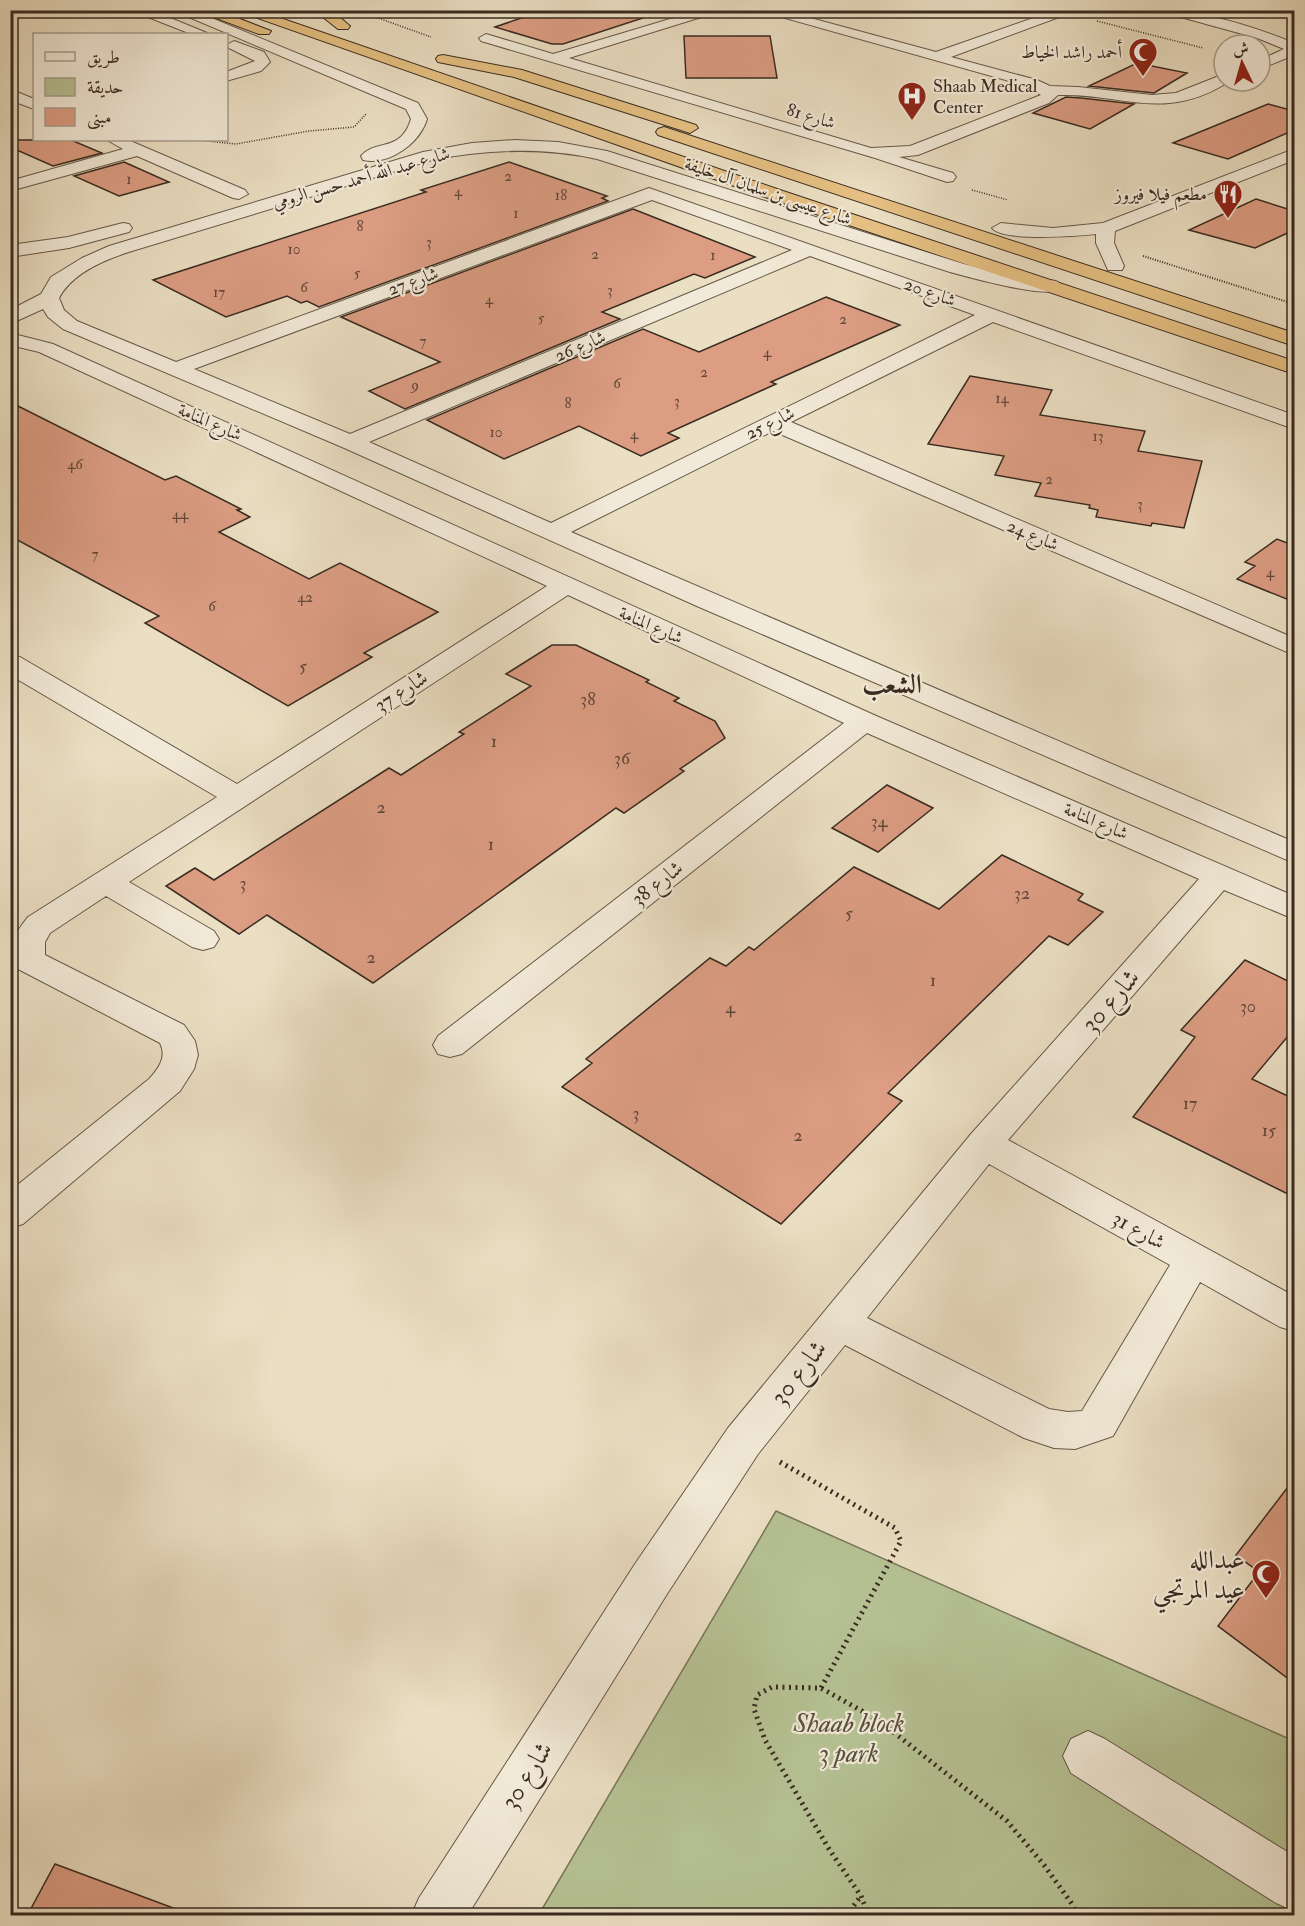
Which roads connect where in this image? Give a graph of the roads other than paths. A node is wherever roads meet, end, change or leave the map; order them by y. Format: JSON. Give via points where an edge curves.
{"nodes":[{"id":1,"x":137,"y":10,"type":"edge"},
{"id":2,"x":180,"y":10,"type":"edge"},
{"id":3,"x":202,"y":10,"type":"edge"},
{"id":4,"x":242,"y":10,"type":"edge"},
{"id":5,"x":717,"y":10,"type":"edge"},
{"id":6,"x":764,"y":10,"type":"edge"},
{"id":7,"x":1162,"y":10,"type":"edge"},
{"id":8,"x":314,"y":12,"type":"edge"},
{"id":9,"x":1068,"y":12,"type":"edge"},
{"id":10,"x":349,"y":27,"type":"dead end"},
{"id":11,"x":202,"y":33,"type":"edge"},
{"id":12,"x":1254,"y":33,"type":"edge"},
{"id":13,"x":486,"y":38,"type":"dead end"},
{"id":14,"x":1272,"y":39,"type":"edge"},
{"id":15,"x":228,"y":43,"type":"edge"},
{"id":16,"x":362,"y":50,"type":"junction"},
{"id":17,"x":936,"y":57,"type":"junction"},
{"id":18,"x":554,"y":58,"type":"junction"},
{"id":19,"x":1272,"y":60,"type":"edge"},
{"id":20,"x":228,"y":75,"type":"edge"},
{"id":21,"x":1212,"y":83,"type":"edge"},
{"id":22,"x":1048,"y":92,"type":"junction"},
{"id":23,"x":13,"y":96,"type":"edge"},
{"id":24,"x":33,"y":104,"type":"edge"},
{"id":25,"x":703,"y":104,"type":"junction"},
{"id":26,"x":724,"y":110,"type":"junction"},
{"id":27,"x":639,"y":113,"type":"junction"},
{"id":28,"x":512,"y":130,"type":"dead end"},
{"id":29,"x":696,"y":130,"type":"junction"},
{"id":30,"x":117,"y":141,"type":"edge"},
{"id":31,"x":452,"y":143,"type":"junction"},
{"id":32,"x":393,"y":149,"type":"junction"},
{"id":33,"x":139,"y":150,"type":"junction"},
{"id":34,"x":870,"y":153,"type":"junction"},
{"id":35,"x":1294,"y":154,"type":"edge"},
{"id":36,"x":349,"y":162,"type":"dead end"},
{"id":37,"x":564,"y":162,"type":"dead end"},
{"id":38,"x":586,"y":170,"type":"dead end"},
{"id":39,"x":947,"y":177,"type":"dead end"},
{"id":40,"x":10,"y":186,"type":"edge"},
{"id":41,"x":630,"y":186,"type":"dead end"},
{"id":42,"x":652,"y":194,"type":"junction"},
{"id":43,"x":217,"y":201,"type":"dead end"},
{"id":44,"x":140,"y":223,"type":"dead end"},
{"id":45,"x":1001,"y":228,"type":"junction"},
{"id":46,"x":107,"y":233,"type":"junction"},
{"id":47,"x":1106,"y":236,"type":"junction"},
{"id":48,"x":125,"y":247,"type":"junction"},
{"id":49,"x":811,"y":249,"type":"junction"},
{"id":50,"x":10,"y":253,"type":"edge"},
{"id":51,"x":1116,"y":266,"type":"junction"},
{"id":52,"x":1056,"y":287,"type":"junction"},
{"id":53,"x":53,"y":291,"type":"junction"},
{"id":54,"x":993,"y":314,"type":"junction"},
{"id":55,"x":10,"y":318,"type":"edge"},
{"id":56,"x":1294,"y":323,"type":"edge"},
{"id":57,"x":92,"y":334,"type":"junction"},
{"id":58,"x":10,"y":339,"type":"edge"},
{"id":59,"x":1294,"y":339,"type":"edge"},
{"id":60,"x":46,"y":348,"type":"junction"},
{"id":61,"x":1294,"y":368,"type":"edge"},
{"id":62,"x":175,"y":369,"type":"junction"},
{"id":63,"x":771,"y":422,"type":"junction"},
{"id":64,"x":1294,"y":422,"type":"edge"},
{"id":65,"x":350,"y":442,"type":"junction"},
{"id":66,"x":549,"y":532,"type":"junction"},
{"id":67,"x":564,"y":586,"type":"junction"},
{"id":68,"x":708,"y":602,"type":"junction"},
{"id":69,"x":656,"y":627,"type":"junction"},
{"id":70,"x":797,"y":640,"type":"junction"},
{"id":71,"x":1294,"y":647,"type":"edge"},
{"id":72,"x":10,"y":663,"type":"edge"},
{"id":73,"x":754,"y":670,"type":"junction"},
{"id":74,"x":864,"y":722,"type":"junction"},
{"id":75,"x":237,"y":796,"type":"junction"},
{"id":76,"x":1294,"y":853,"type":"edge"},
{"id":77,"x":1220,"y":875,"type":"junction"},
{"id":78,"x":106,"y":882,"type":"junction"},
{"id":79,"x":1294,"y":908,"type":"edge"},
{"id":80,"x":203,"y":939,"type":"dead end"},
{"id":81,"x":450,"y":1045,"type":"dead end"},
{"id":82,"x":984,"y":1144,"type":"junction"},
{"id":83,"x":10,"y":1213,"type":"edge"},
{"id":84,"x":1193,"y":1260,"type":"junction"},
{"id":85,"x":1294,"y":1315,"type":"edge"},
{"id":86,"x":838,"y":1322,"type":"junction"},
{"id":87,"x":1088,"y":1756,"type":"dead end"},
{"id":88,"x":1294,"y":1886,"type":"edge"},
{"id":89,"x":437,"y":1916,"type":"edge"}],
"edges":[{"from":1,"to":11,"type":"street"},
{"from":2,"to":32,"type":"street","name":"شارع عبد الله أحمد حسن الرومي","via":[[404,101],[417,113],[418,125],[409,138]]},
{"from":3,"to":16,"type":"highway","via":[[293,39]]},
{"from":4,"to":16,"type":"highway","name":"شارع عيسى بن سلمان آل خليفة"},
{"from":5,"to":18,"type":"street"},
{"from":6,"to":17,"type":"street"},
{"from":7,"to":12,"type":"street"},
{"from":8,"to":10,"type":"highway"},
{"from":9,"to":17,"type":"street"},
{"from":13,"to":18,"type":"street","name":"شارع 81"},
{"from":14,"to":19,"type":"street","via":[[1292,51]]},
{"from":15,"to":20,"type":"street","via":[[259,55],[263,62],[256,68]]},
{"from":16,"to":52,"type":"highway","name":"شارع عيسى بن سلمان آل خليفة","via":[[774,194]]},
{"from":17,"to":22,"type":"street","via":[[1032,83]]},
{"from":18,"to":25,"type":"street","name":"شارع 81"},
{"from":21,"to":22,"type":"street","via":[[1166,99],[1070,89]]},
{"from":22,"to":34,"type":"street","name":"شارع 81","via":[[1049,98],[912,151]]},
{"from":23,"to":24,"type":"street"},
{"from":25,"to":26,"type":"street","name":"شارع 81"},
{"from":25,"to":27,"type":"street","via":[[674,112]]},
{"from":26,"to":29,"type":"street","via":[[695,120]]},
{"from":26,"to":34,"type":"street","name":"شارع 81"},
{"from":27,"to":29,"type":"highway"},
{"from":27,"to":59,"type":"highway","name":"شارع عيسى بن سلمان آل خليفة","via":[[517,73],[437,57]]},
{"from":28,"to":31,"type":"street","via":[[511,134]]},
{"from":29,"to":45,"type":"highway"},
{"from":30,"to":33,"type":"street"},
{"from":31,"to":32,"type":"street"},
{"from":31,"to":48,"type":"street","name":"شارع عبد الله أحمد حسن الرومي"},
{"from":31,"to":52,"type":"street","name":"شارع عبد الله أحمد حسن الرومي","via":[[587,151],[957,268]]},
{"from":32,"to":36,"type":"street","name":"شارع عبد الله أحمد حسن الرومي"},
{"from":33,"to":40,"type":"street"},
{"from":33,"to":43,"type":"street","name":"شارع عبد الله أحمد حسن الرومي","via":[[245,193]]},
{"from":34,"to":39,"type":"street"},
{"from":35,"to":47,"type":"street"},
{"from":37,"to":38,"type":"street"},
{"from":41,"to":42,"type":"street","name":"شارع 20"},
{"from":42,"to":49,"type":"street","name":"شارع 20"},
{"from":42,"to":62,"type":"street","name":"شارع 27"},
{"from":44,"to":46,"type":"street"},
{"from":45,"to":47,"type":"street"},
{"from":45,"to":51,"type":"highway"},
{"from":46,"to":48,"type":"street","via":[[98,238],[99,244]]},
{"from":46,"to":50,"type":"street"},
{"from":47,"to":51,"type":"street"},
{"from":48,"to":53,"type":"street","name":"شارع عبد الله أحمد حسن الرومي","via":[[76,269]]},
{"from":49,"to":54,"type":"street","name":"شارع 20"},
{"from":49,"to":65,"type":"street","name":"شارع 26"},
{"from":50,"to":53,"type":"street","name":"شارع المنامة","via":[[44,263],[58,277]]},
{"from":51,"to":56,"type":"highway"},
{"from":52,"to":61,"type":"highway","name":"شارع عيسى بن سلمان آل خليفة"},
{"from":53,"to":55,"type":"street","name":"شارع عبد الله أحمد حسن الرومي"},
{"from":53,"to":57,"type":"street","name":"شارع المنامة","via":[[58,316]]},
{"from":54,"to":63,"type":"street","name":"شارع 25"},
{"from":54,"to":64,"type":"street","name":"شارع 20"},
{"from":57,"to":60,"type":"street","via":[[65,336]]},
{"from":57,"to":62,"type":"street","name":"شارع المنامة"},
{"from":58,"to":60,"type":"street","name":"شارع المنامة"},
{"from":60,"to":67,"type":"street","name":"شارع المنامة"},
{"from":62,"to":65,"type":"street","name":"شارع المنامة"},
{"from":63,"to":66,"type":"street","name":"شارع 25"},
{"from":63,"to":71,"type":"street","name":"شارع 24"},
{"from":65,"to":66,"type":"street","name":"شارع المنامة"},
{"from":66,"to":68,"type":"street","name":"شارع المنامة"},
{"from":67,"to":69,"type":"street","name":"شارع المنامة"},
{"from":67,"to":75,"type":"street","name":"شارع 37"},
{"from":68,"to":69,"type":"street","via":[[706,617],[685,628]]},
{"from":68,"to":70,"type":"street","name":"شارع المنامة"},
{"from":69,"to":73,"type":"street","name":"شارع المنامة"},
{"from":70,"to":73,"type":"street","via":[[769,642],[751,654]]},
{"from":70,"to":76,"type":"street","name":"شارع المنامة"},
{"from":72,"to":75,"type":"street"},
{"from":73,"to":74,"type":"street","name":"شارع المنامة"},
{"from":74,"to":77,"type":"street","name":"شارع المنامة"},
{"from":74,"to":81,"type":"street","name":"شارع 38"},
{"from":75,"to":78,"type":"street","name":"شارع 37"},
{"from":77,"to":79,"type":"street","name":"شارع المنامة"},
{"from":77,"to":82,"type":"street","name":"شارع 30"},
{"from":78,"to":80,"type":"street"},
{"from":78,"to":83,"type":"street","name":"شارع 37","via":[[39,925],[28,942],[30,961],[172,1034],[182,1050],[180,1061],[162,1088]]},
{"from":82,"to":84,"type":"street","name":"شارع 31"},
{"from":82,"to":86,"type":"street","name":"شارع 30"},
{"from":84,"to":85,"type":"street","name":"شارع 31"},
{"from":84,"to":86,"type":"street","via":[[1098,1423],[1082,1431],[1062,1432],[1039,1425]]},
{"from":86,"to":89,"type":"street","name":"شارع 30","via":[[744,1441],[651,1579]]},
{"from":87,"to":88,"type":"street"}]}
